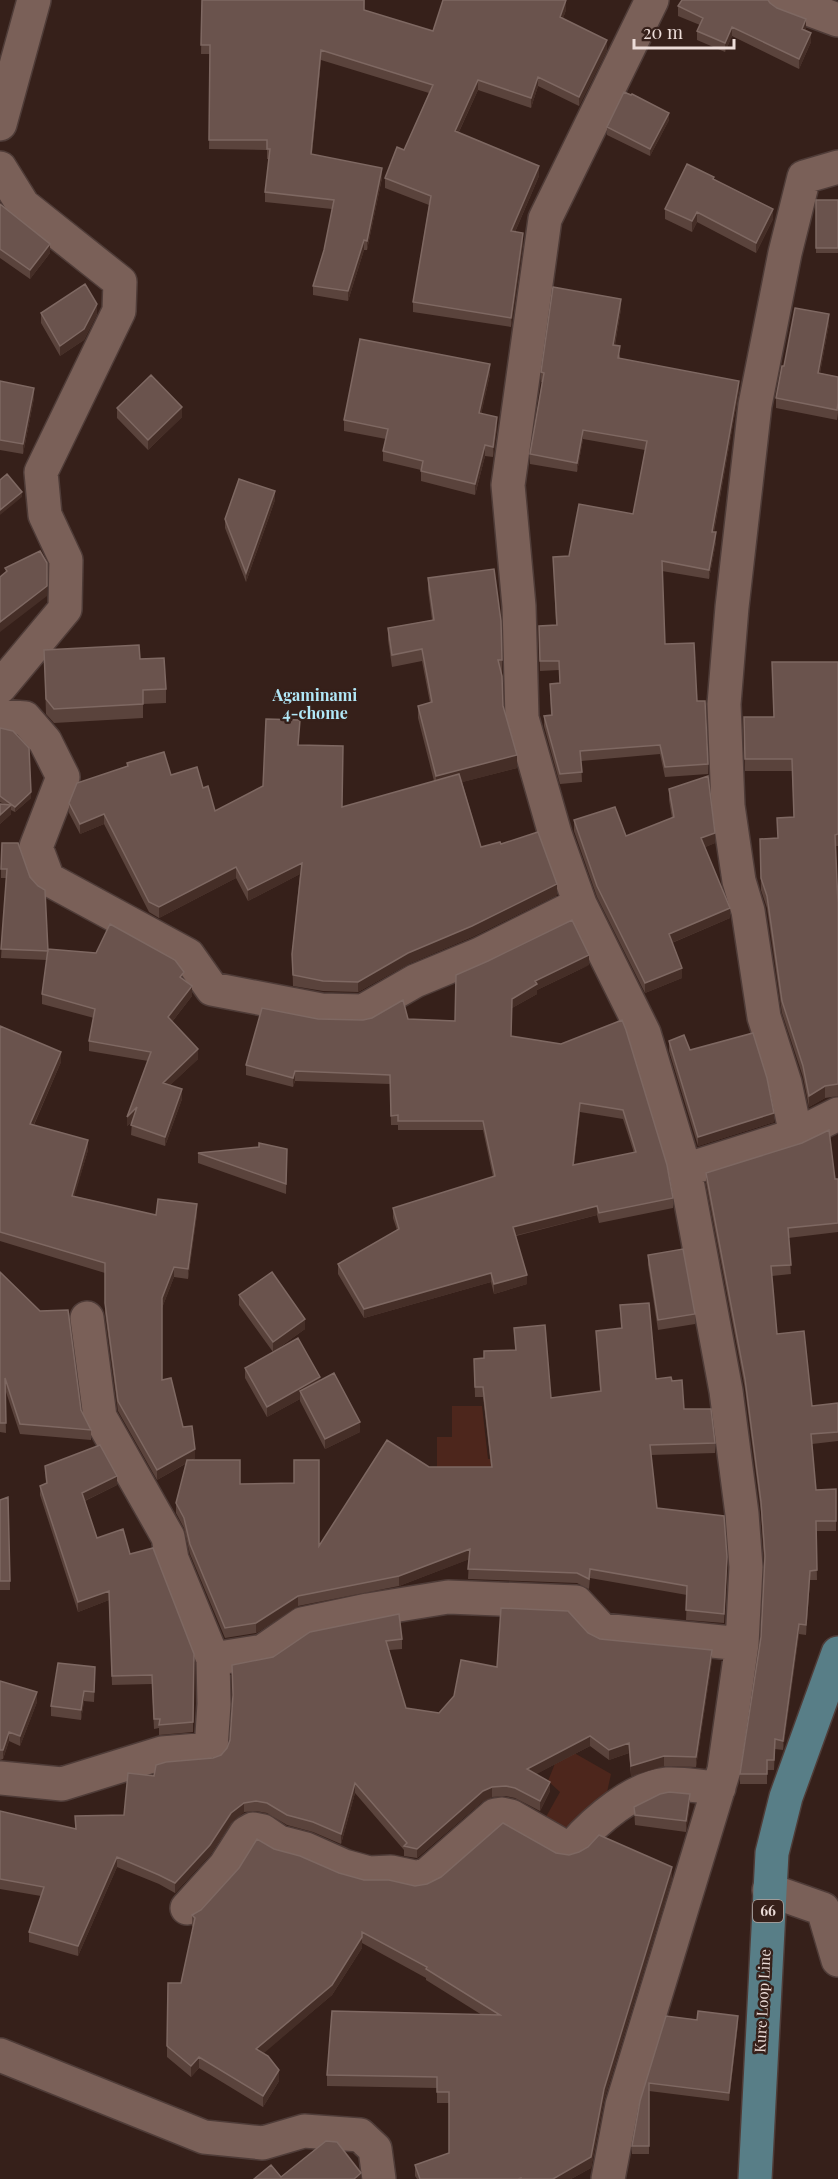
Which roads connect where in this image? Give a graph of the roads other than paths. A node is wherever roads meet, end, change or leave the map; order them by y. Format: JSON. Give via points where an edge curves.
{"nodes":[{"id":1,"x":34,"y":0,"type":"edge"},
{"id":2,"x":652,"y":0,"type":"edge"},
{"id":3,"x":784,"y":0,"type":"edge"},
{"id":4,"x":838,"y":21,"type":"edge"},
{"id":5,"x":0,"y":124,"type":"edge"},
{"id":6,"x":838,"y":167,"type":"edge"},
{"id":7,"x":0,"y":168,"type":"edge"},
{"id":8,"x":0,"y":687,"type":"edge"},
{"id":9,"x":0,"y":716,"type":"edge"},
{"id":10,"x":580,"y":904,"type":"junction"},
{"id":11,"x":838,"y":1114,"type":"edge"},
{"id":12,"x":796,"y":1135,"type":"junction"},
{"id":13,"x":685,"y":1170,"type":"junction"},
{"id":14,"x":87,"y":1318,"type":"dead end"},
{"id":15,"x":742,"y":1644,"type":"junction"},
{"id":16,"x":838,"y":1653,"type":"edge"},
{"id":17,"x":213,"y":1659,"type":"junction"},
{"id":18,"x":0,"y":1778,"type":"edge"},
{"id":19,"x":719,"y":1788,"type":"junction"},
{"id":20,"x":769,"y":1890,"type":"junction"},
{"id":21,"x":187,"y":1908,"type":"dead end"},
{"id":22,"x":838,"y":1960,"type":"edge"},
{"id":23,"x":0,"y":2055,"type":"edge"},
{"id":24,"x":378,"y":2179,"type":"edge"},
{"id":25,"x":608,"y":2179,"type":"edge"},
{"id":26,"x":755,"y":2179,"type":"edge"}],
"edges":[{"from":1,"to":5,"type":"street"},
{"from":2,"to":10,"type":"street","via":[[545,219],[508,485],[519,606],[522,718],[555,834]]},
{"from":3,"to":4,"type":"street"},
{"from":6,"to":12,"type":"street","via":[[804,177],[784,253],[755,405],[724,704],[728,806],[739,880],[748,911],[764,1017]]},
{"from":7,"to":8,"type":"street","via":[[23,205],[120,282],[119,311],[41,472],[45,515],[66,560],[65,609]]},
{"from":9,"to":10,"type":"street","via":[[25,718],[45,741],[63,777],[36,847],[48,879],[188,954],[212,989],[321,1010],[363,1011],[416,981]]},
{"from":10,"to":13,"type":"street","via":[[644,1034]]},
{"from":11,"to":12,"type":"street"},
{"from":12,"to":13,"type":"street"},
{"from":13,"to":15,"type":"street","via":[[726,1391],[742,1514],[746,1567]]},
{"from":14,"to":17,"type":"street","via":[[99,1417],[168,1537],[179,1579]]},
{"from":15,"to":17,"type":"street","via":[[602,1630],[576,1602],[448,1597],[302,1624],[263,1651]]},
{"from":15,"to":19,"type":"street"},
{"from":16,"to":20,"type":"main road","name":"Kure Loop Line","number":"66","via":[[786,1797],[772,1853]]},
{"from":17,"to":18,"type":"street","via":[[211,1749],[162,1753],[62,1784]]},
{"from":19,"to":21,"type":"street","via":[[668,1784],[655,1787],[617,1804],[574,1845],[565,1846],[511,1816],[495,1815],[419,1878],[344,1866],[253,1829]]},
{"from":19,"to":25,"type":"street","via":[[622,2104]]},
{"from":20,"to":22,"type":"street","via":[[823,1909]]},
{"from":20,"to":26,"type":"main road","name":"Kure Loop Line","number":"66"},
{"from":23,"to":24,"type":"street","via":[[204,2137],[264,2143],[304,2131],[360,2135],[375,2149]]}]}
